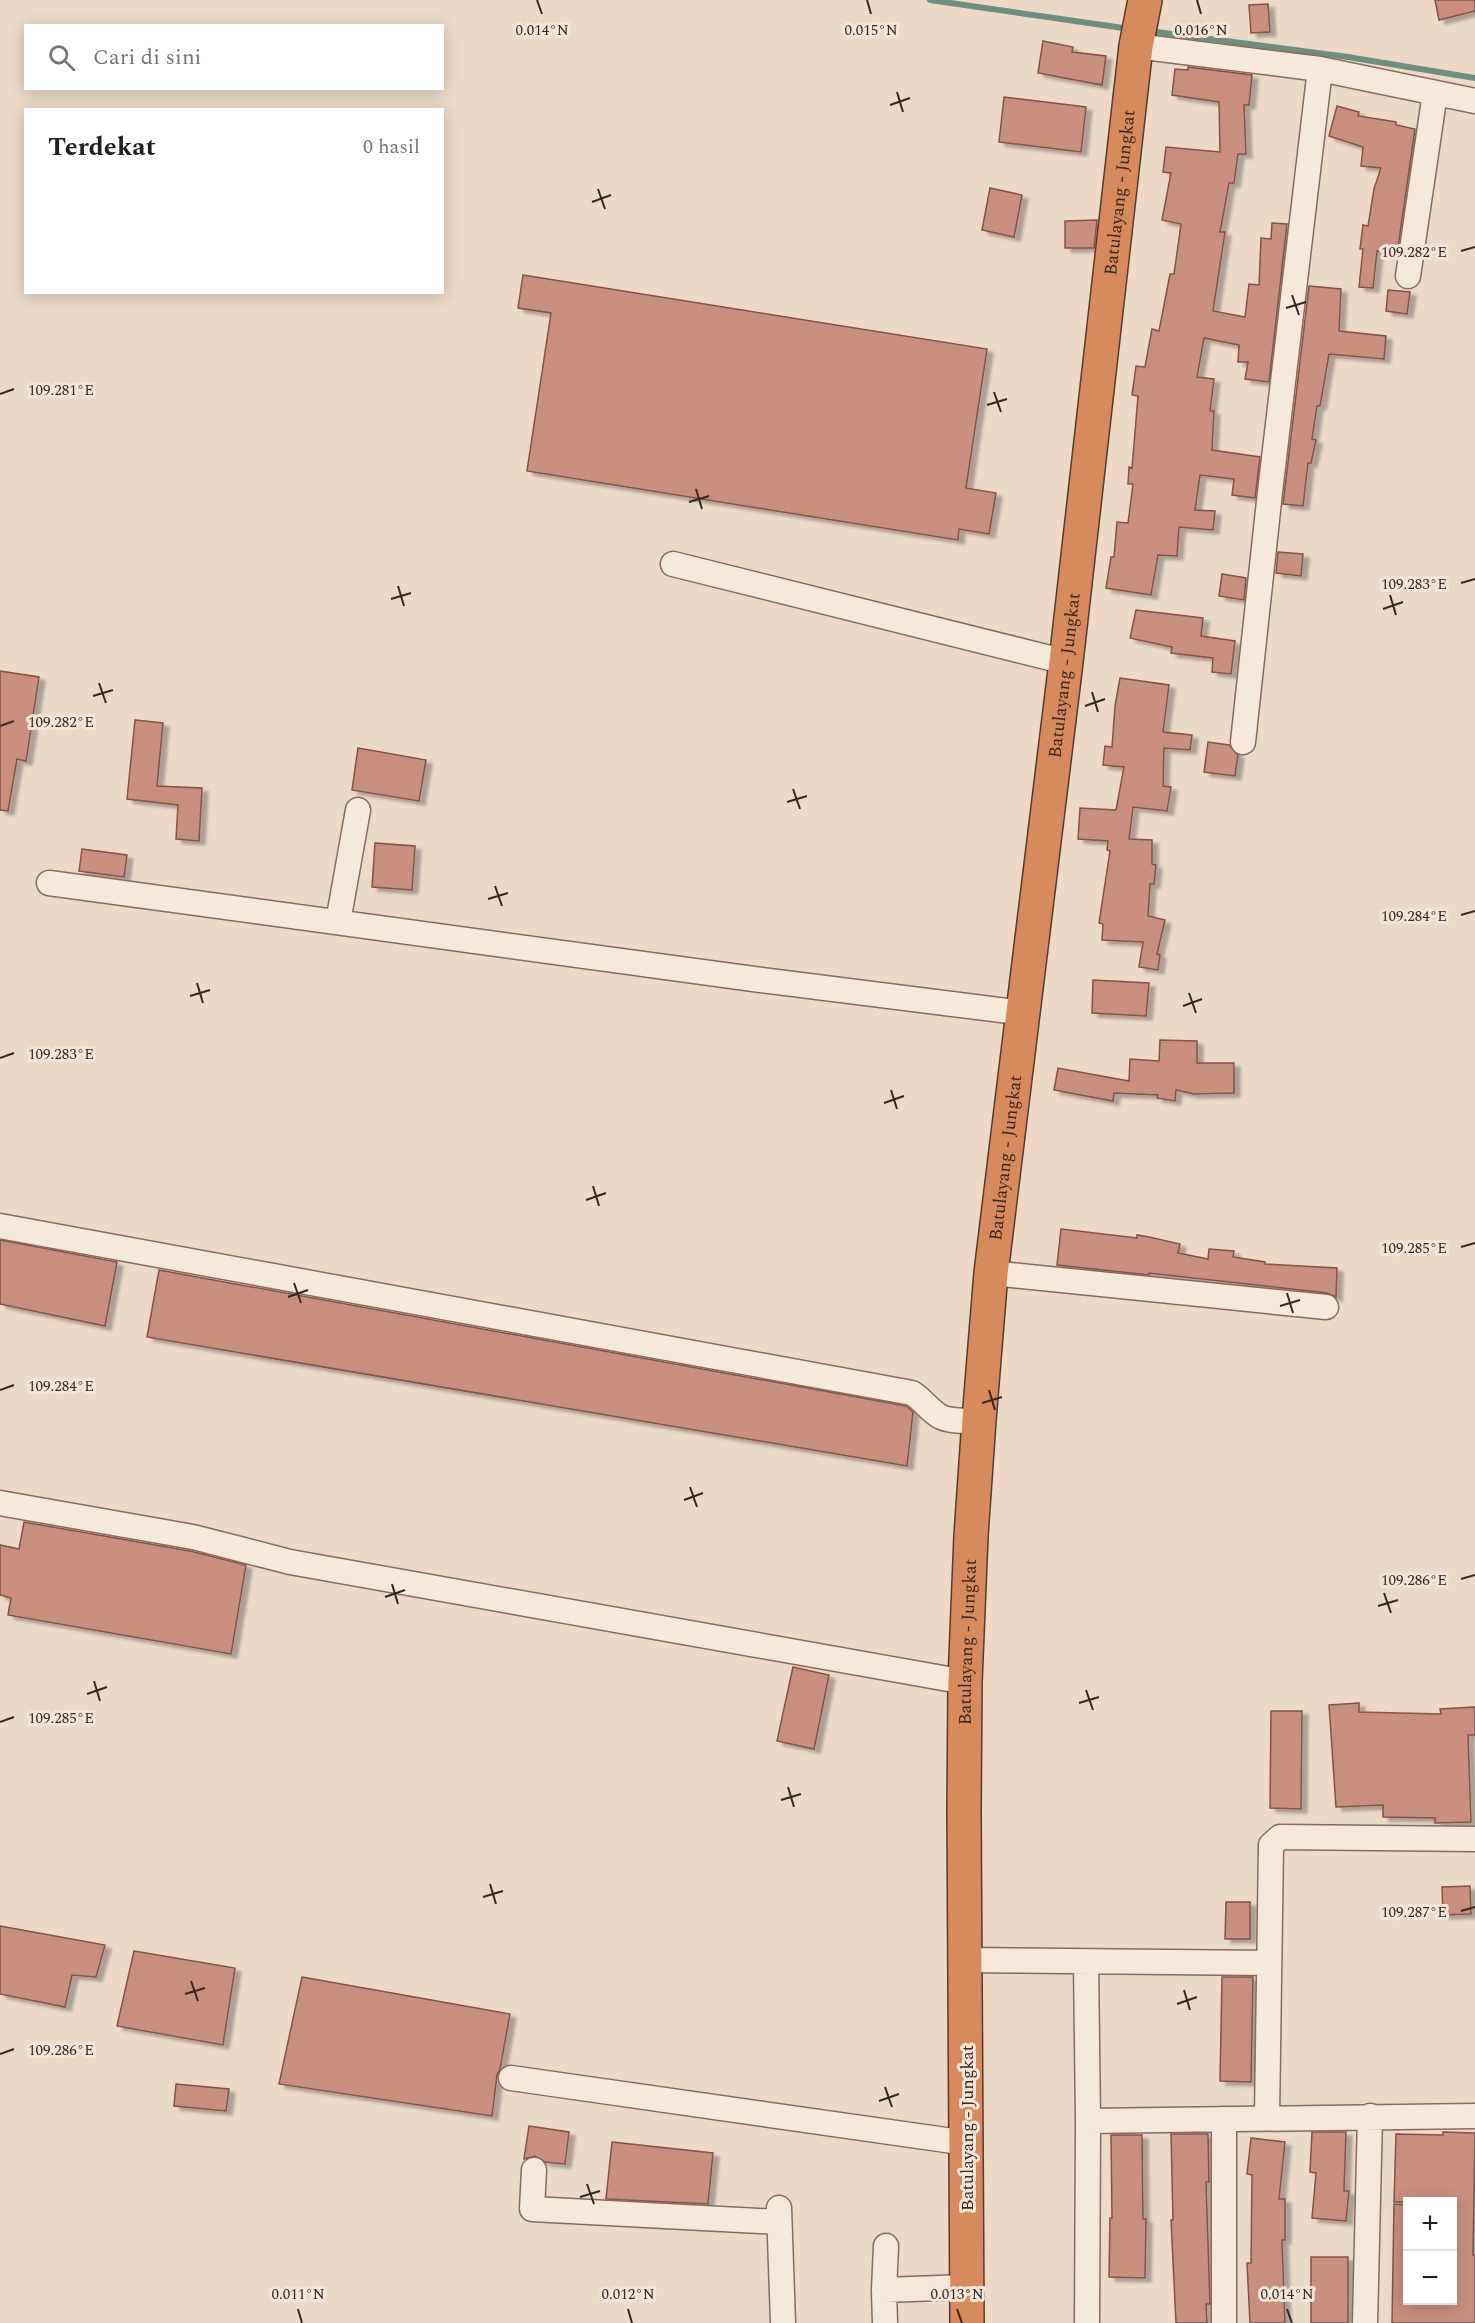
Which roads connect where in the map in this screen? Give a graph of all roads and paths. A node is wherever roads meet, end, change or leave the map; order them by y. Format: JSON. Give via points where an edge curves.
{"nodes":[{"id":1,"x":1140,"y":26,"type":"edge"},
{"id":2,"x":1320,"y":69,"type":"junction"},
{"id":3,"x":1436,"y":93,"type":"junction"},
{"id":4,"x":1475,"y":101,"type":"edge"},
{"id":5,"x":1408,"y":276,"type":"dead end"},
{"id":6,"x":673,"y":564,"type":"dead end"},
{"id":7,"x":1066,"y":662,"type":"junction"},
{"id":8,"x":1243,"y":742,"type":"dead end"},
{"id":9,"x":358,"y":810,"type":"dead end"},
{"id":10,"x":49,"y":883,"type":"dead end"},
{"id":11,"x":338,"y":922,"type":"junction"},
{"id":12,"x":1024,"y":1013,"type":"junction"},
{"id":13,"x":0,"y":1226,"type":"edge"},
{"id":14,"x":990,"y":1273,"type":"junction"},
{"id":15,"x":1326,"y":1307,"type":"dead end"},
{"id":16,"x":980,"y":1420,"type":"junction"},
{"id":17,"x":0,"y":1503,"type":"edge"},
{"id":18,"x":965,"y":1682,"type":"junction"},
{"id":19,"x":1475,"y":1839,"type":"edge"},
{"id":20,"x":966,"y":1960,"type":"junction"},
{"id":21,"x":1086,"y":1962,"type":"junction"},
{"id":22,"x":1269,"y":1963,"type":"junction"},
{"id":23,"x":511,"y":2078,"type":"dead end"},
{"id":24,"x":1370,"y":2116,"type":"junction"},
{"id":25,"x":1475,"y":2116,"type":"edge"},
{"id":26,"x":1267,"y":2117,"type":"junction"},
{"id":27,"x":1224,"y":2119,"type":"junction"},
{"id":28,"x":1088,"y":2121,"type":"junction"},
{"id":29,"x":967,"y":2144,"type":"junction"},
{"id":30,"x":534,"y":2170,"type":"dead end"},
{"id":31,"x":886,"y":2246,"type":"dead end"},
{"id":32,"x":967,"y":2287,"type":"junction"},
{"id":33,"x":884,"y":2290,"type":"junction"},
{"id":34,"x":783,"y":2323,"type":"edge"},
{"id":35,"x":885,"y":2323,"type":"edge"},
{"id":36,"x":967,"y":2323,"type":"edge"},
{"id":37,"x":1087,"y":2323,"type":"edge"},
{"id":38,"x":1224,"y":2323,"type":"edge"},
{"id":39,"x":1365,"y":2323,"type":"edge"}],
"edges":[{"from":1,"to":2,"type":"street"},
{"from":1,"to":7,"type":"highway","name":"Batulayang - Jungkat"},
{"from":2,"to":3,"type":"street"},
{"from":2,"to":8,"type":"street"},
{"from":3,"to":4,"type":"street"},
{"from":3,"to":5,"type":"street"},
{"from":6,"to":7,"type":"street"},
{"from":7,"to":12,"type":"highway","name":"Batulayang - Jungkat"},
{"from":9,"to":11,"type":"street"},
{"from":10,"to":11,"type":"street"},
{"from":11,"to":12,"type":"street"},
{"from":12,"to":14,"type":"highway","name":"Batulayang - Jungkat"},
{"from":13,"to":16,"type":"street","via":[[912,1393],[940,1416]]},
{"from":14,"to":15,"type":"street"},
{"from":14,"to":16,"type":"highway","name":"Batulayang - Jungkat"},
{"from":16,"to":18,"type":"highway","name":"Batulayang - Jungkat"},
{"from":17,"to":18,"type":"street","via":[[194,1537],[290,1562]]},
{"from":18,"to":20,"type":"highway","name":"Batulayang - Jungkat"},
{"from":19,"to":22,"type":"street","via":[[1274,1840]]},
{"from":20,"to":21,"type":"street"},
{"from":20,"to":29,"type":"highway","name":"Batulayang - Jungkat"},
{"from":21,"to":22,"type":"street"},
{"from":21,"to":28,"type":"street"},
{"from":22,"to":26,"type":"street"},
{"from":23,"to":29,"type":"street"},
{"from":24,"to":25,"type":"street"},
{"from":24,"to":26,"type":"street"},
{"from":24,"to":39,"type":"street"},
{"from":26,"to":27,"type":"street"},
{"from":27,"to":28,"type":"street"},
{"from":27,"to":38,"type":"street"},
{"from":28,"to":37,"type":"street"},
{"from":29,"to":32,"type":"highway","name":"Batulayang - Jungkat"},
{"from":30,"to":34,"type":"street","via":[[532,2209],[779,2214]]},
{"from":31,"to":33,"type":"street"},
{"from":32,"to":33,"type":"street"},
{"from":32,"to":36,"type":"highway","name":"Batulayang - Jungkat"},
{"from":33,"to":35,"type":"street"}]}
